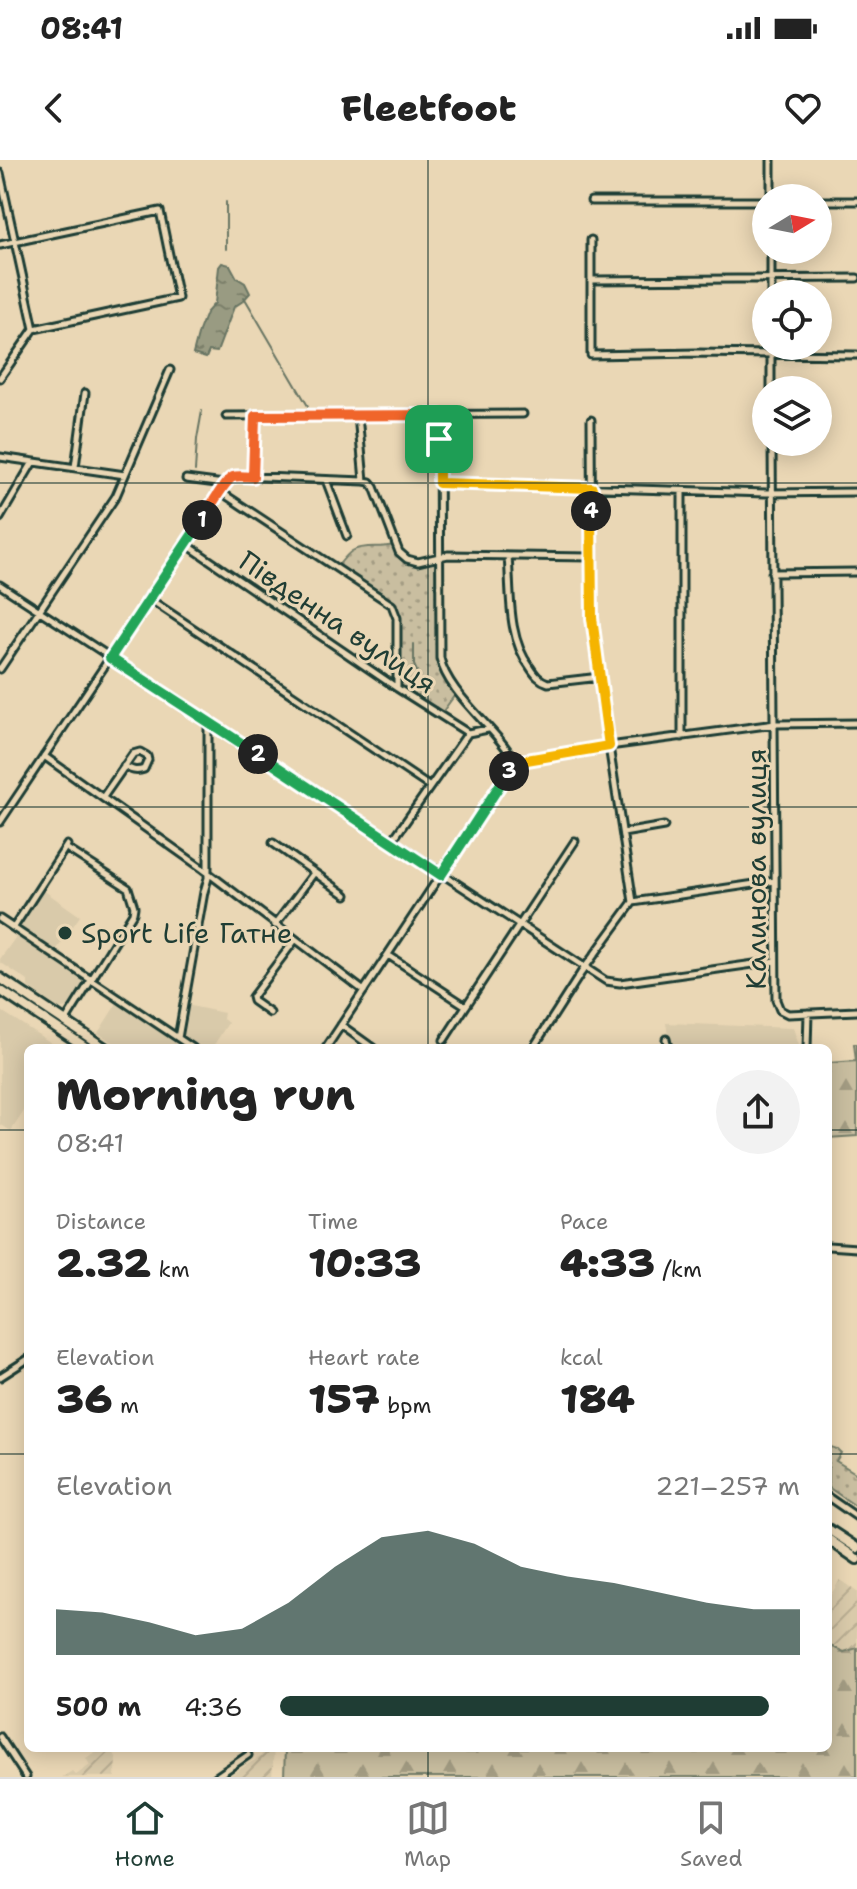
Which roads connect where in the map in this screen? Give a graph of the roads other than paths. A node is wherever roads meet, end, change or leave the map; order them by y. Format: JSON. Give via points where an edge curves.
{"nodes":[{"id":1,"x":771,"y":160,"type":"edge"},
{"id":2,"x":0,"y":173,"type":"edge"},
{"id":3,"x":769,"y":184,"type":"edge"},
{"id":4,"x":752,"y":200,"type":"edge"},
{"id":5,"x":591,"y":201,"type":"dead end"},
{"id":6,"x":832,"y":201,"type":"edge"},
{"id":7,"x":857,"y":201,"type":"edge"},
{"id":8,"x":591,"y":240,"type":"dead end"},
{"id":9,"x":15,"y":242,"type":"junction"},
{"id":10,"x":0,"y":245,"type":"edge"},
{"id":11,"x":771,"y":264,"type":"edge"},
{"id":12,"x":771,"y":278,"type":"junction"},
{"id":13,"x":857,"y":278,"type":"edge"},
{"id":14,"x":591,"y":280,"type":"junction"},
{"id":15,"x":34,"y":329,"type":"junction"},
{"id":16,"x":752,"y":354,"type":"edge"},
{"id":17,"x":832,"y":355,"type":"edge"},
{"id":18,"x":857,"y":355,"type":"edge"},
{"id":19,"x":170,"y":370,"type":"dead end"},
{"id":20,"x":0,"y":378,"type":"edge"},
{"id":21,"x":85,"y":393,"type":"dead end"},
{"id":22,"x":523,"y":414,"type":"dead end"},
{"id":23,"x":358,"y":415,"type":"junction"},
{"id":24,"x":439,"y":415,"type":"junction"},
{"id":25,"x":226,"y":416,"type":"dead end"},
{"id":26,"x":255,"y":416,"type":"junction"},
{"id":27,"x":591,"y":420,"type":"dead end"},
{"id":28,"x":772,"y":456,"type":"edge"},
{"id":29,"x":0,"y":457,"type":"edge"},
{"id":30,"x":33,"y":462,"type":"junction"},
{"id":31,"x":75,"y":467,"type":"junction"},
{"id":32,"x":125,"y":475,"type":"junction"},
{"id":33,"x":253,"y":477,"type":"junction"},
{"id":34,"x":186,"y":479,"type":"dead end"},
{"id":35,"x":326,"y":480,"type":"junction"},
{"id":36,"x":364,"y":481,"type":"junction"},
{"id":37,"x":439,"y":483,"type":"junction"},
{"id":38,"x":224,"y":484,"type":"junction"},
{"id":39,"x":592,"y":488,"type":"junction"},
{"id":40,"x":682,"y":491,"type":"junction"},
{"id":41,"x":221,"y":492,"type":"junction"},
{"id":42,"x":857,"y":492,"type":"edge"},
{"id":43,"x":773,"y":493,"type":"junction"},
{"id":44,"x":0,"y":518,"type":"edge"},
{"id":45,"x":347,"y":536,"type":"dead end"},
{"id":46,"x":186,"y":544,"type":"junction"},
{"id":47,"x":508,"y":556,"type":"junction"},
{"id":48,"x":591,"y":557,"type":"junction"},
{"id":49,"x":439,"y":558,"type":"junction"},
{"id":50,"x":857,"y":572,"type":"edge"},
{"id":51,"x":772,"y":573,"type":"junction"},
{"id":52,"x":0,"y":585,"type":"edge"},
{"id":53,"x":148,"y":598,"type":"junction"},
{"id":54,"x":39,"y":612,"type":"junction"},
{"id":55,"x":110,"y":658,"type":"junction"},
{"id":56,"x":0,"y":669,"type":"edge"},
{"id":57,"x":600,"y":677,"type":"junction"},
{"id":58,"x":397,"y":688,"type":"junction"},
{"id":59,"x":208,"y":722,"type":"junction"},
{"id":60,"x":857,"y":723,"type":"edge"},
{"id":61,"x":775,"y":724,"type":"junction"},
{"id":62,"x":488,"y":729,"type":"junction"},
{"id":63,"x":468,"y":733,"type":"junction"},
{"id":64,"x":682,"y":737,"type":"junction"},
{"id":65,"x":609,"y":746,"type":"junction"},
{"id":66,"x":44,"y":756,"type":"junction"},
{"id":67,"x":515,"y":762,"type":"junction"},
{"id":68,"x":124,"y":766,"type":"junction"},
{"id":69,"x":430,"y":787,"type":"junction"},
{"id":70,"x":103,"y":797,"type":"junction"},
{"id":71,"x":0,"y":822,"type":"edge"},
{"id":72,"x":664,"y":826,"type":"dead end"},
{"id":73,"x":623,"y":833,"type":"junction"},
{"id":74,"x":392,"y":841,"type":"junction"},
{"id":75,"x":575,"y":841,"type":"dead end"},
{"id":76,"x":273,"y":843,"type":"dead end"},
{"id":77,"x":314,"y":873,"type":"junction"},
{"id":78,"x":208,"y":874,"type":"junction"},
{"id":79,"x":441,"y":875,"type":"junction"},
{"id":80,"x":775,"y":881,"type":"junction"},
{"id":81,"x":346,"y":895,"type":"dead end"},
{"id":82,"x":633,"y":902,"type":"junction"},
{"id":83,"x":0,"y":919,"type":"edge"},
{"id":84,"x":275,"y":925,"type":"junction"},
{"id":85,"x":521,"y":926,"type":"junction"},
{"id":86,"x":14,"y":927,"type":"junction"},
{"id":87,"x":295,"y":940,"type":"junction"},
{"id":88,"x":388,"y":955,"type":"junction"},
{"id":89,"x":775,"y":961,"type":"junction"},
{"id":90,"x":585,"y":968,"type":"junction"},
{"id":91,"x":0,"y":978,"type":"edge"},
{"id":92,"x":92,"y":979,"type":"junction"},
{"id":93,"x":0,"y":990,"type":"edge"},
{"id":94,"x":364,"y":991,"type":"junction"},
{"id":95,"x":466,"y":1006,"type":"junction"},
{"id":96,"x":857,"y":1011,"type":"edge"},
{"id":97,"x":270,"y":1013,"type":"dead end"},
{"id":98,"x":808,"y":1013,"type":"junction"},
{"id":99,"x":65,"y":1022,"type":"junction"},
{"id":100,"x":341,"y":1025,"type":"junction"},
{"id":101,"x":178,"y":1038,"type":"junction"},
{"id":102,"x":666,"y":1039,"type":"dead end"},
{"id":103,"x":444,"y":1040,"type":"dead end"},
{"id":104,"x":81,"y":1044,"type":"edge"},
{"id":105,"x":99,"y":1044,"type":"edge"},
{"id":106,"x":187,"y":1044,"type":"edge"},
{"id":107,"x":329,"y":1044,"type":"edge"},
{"id":108,"x":367,"y":1044,"type":"edge"},
{"id":109,"x":536,"y":1044,"type":"edge"},
{"id":110,"x":667,"y":1044,"type":"edge"},
{"id":111,"x":807,"y":1044,"type":"edge"},
{"id":112,"x":832,"y":1246,"type":"edge"},
{"id":113,"x":857,"y":1248,"type":"edge"},
{"id":114,"x":24,"y":1362,"type":"edge"},
{"id":115,"x":0,"y":1377,"type":"edge"},
{"id":116,"x":832,"y":1500,"type":"edge"},
{"id":117,"x":857,"y":1517,"type":"edge"},
{"id":118,"x":832,"y":1532,"type":"edge"},
{"id":119,"x":832,"y":1542,"type":"edge"},
{"id":120,"x":857,"y":1548,"type":"edge"},
{"id":121,"x":857,"y":1559,"type":"edge"},
{"id":122,"x":0,"y":1737,"type":"edge"},
{"id":123,"x":248,"y":1755,"type":"dead end"},
{"id":124,"x":26,"y":1777,"type":"edge"},
{"id":125,"x":216,"y":1777,"type":"edge"}],
"edges":[{"from":1,"to":3,"type":"street"},
{"from":2,"to":9,"type":"street"},
{"from":4,"to":5,"type":"street"},
{"from":6,"to":7,"type":"street"},
{"from":8,"to":14,"type":"street"},
{"from":9,"to":10,"type":"street"},
{"from":9,"to":15,"type":"street"},
{"from":9,"to":15,"type":"street","via":[[160,211],[178,298]]},
{"from":11,"to":12,"type":"street"},
{"from":12,"to":13,"type":"street"},
{"from":12,"to":14,"type":"street"},
{"from":14,"to":16,"type":"street","via":[[591,355]]},
{"from":15,"to":20,"type":"street"},
{"from":17,"to":18,"type":"street"},
{"from":19,"to":32,"type":"street"},
{"from":21,"to":31,"type":"street"},
{"from":22,"to":24,"type":"street"},
{"from":23,"to":24,"type":"street"},
{"from":23,"to":26,"type":"street"},
{"from":23,"to":36,"type":"street"},
{"from":24,"to":37,"type":"street"},
{"from":25,"to":26,"type":"street"},
{"from":26,"to":33,"type":"street"},
{"from":27,"to":39,"type":"street"},
{"from":28,"to":43,"type":"street","name":"Калинова вулиця"},
{"from":29,"to":30,"type":"street"},
{"from":30,"to":31,"type":"street"},
{"from":30,"to":44,"type":"street"},
{"from":31,"to":32,"type":"street"},
{"from":32,"to":54,"type":"street"},
{"from":33,"to":35,"type":"street"},
{"from":33,"to":38,"type":"street","via":[[233,477]]},
{"from":34,"to":38,"type":"street"},
{"from":35,"to":36,"type":"street"},
{"from":35,"to":45,"type":"street"},
{"from":36,"to":49,"type":"street","via":[[374,487],[399,552],[418,562]]},
{"from":37,"to":39,"type":"street"},
{"from":37,"to":49,"type":"street"},
{"from":38,"to":41,"type":"street"},
{"from":39,"to":40,"type":"street"},
{"from":39,"to":48,"type":"street"},
{"from":40,"to":43,"type":"street"},
{"from":40,"to":64,"type":"street"},
{"from":41,"to":46,"type":"street"},
{"from":41,"to":58,"type":"street","via":[[392,605],[397,618]]},
{"from":42,"to":43,"type":"street"},
{"from":43,"to":51,"type":"street","name":"Калинова вулиця"},
{"from":46,"to":53,"type":"street"},
{"from":46,"to":58,"type":"street","name":"Південна вулиця"},
{"from":47,"to":48,"type":"street"},
{"from":47,"to":49,"type":"street"},
{"from":47,"to":57,"type":"street","via":[[515,636],[531,670],[548,683]]},
{"from":48,"to":57,"type":"street"},
{"from":49,"to":62,"type":"street","via":[[442,667]]},
{"from":50,"to":51,"type":"street"},
{"from":51,"to":61,"type":"street","name":"Калинова вулиця"},
{"from":52,"to":54,"type":"street"},
{"from":53,"to":55,"type":"street"},
{"from":53,"to":69,"type":"street"},
{"from":54,"to":55,"type":"street"},
{"from":54,"to":56,"type":"street"},
{"from":55,"to":59,"type":"street"},
{"from":55,"to":66,"type":"street"},
{"from":57,"to":65,"type":"street"},
{"from":58,"to":63,"type":"street","name":"Південна вулиця"},
{"from":59,"to":74,"type":"street"},
{"from":59,"to":78,"type":"street"},
{"from":60,"to":61,"type":"street"},
{"from":61,"to":64,"type":"street"},
{"from":61,"to":80,"type":"street","name":"Калинова вулиця"},
{"from":62,"to":63,"type":"street"},
{"from":62,"to":67,"type":"street"},
{"from":63,"to":69,"type":"street"},
{"from":64,"to":65,"type":"street"},
{"from":65,"to":67,"type":"street"},
{"from":65,"to":73,"type":"street"},
{"from":66,"to":70,"type":"street"},
{"from":66,"to":71,"type":"street"},
{"from":67,"to":79,"type":"street"},
{"from":68,"to":68,"type":"street","via":[[137,752],[147,756],[144,769]]},
{"from":68,"to":70,"type":"street"},
{"from":69,"to":74,"type":"street"},
{"from":70,"to":78,"type":"street"},
{"from":72,"to":73,"type":"street"},
{"from":73,"to":82,"type":"street"},
{"from":74,"to":79,"type":"street"},
{"from":75,"to":85,"type":"street"},
{"from":76,"to":77,"type":"street"},
{"from":77,"to":81,"type":"street"},
{"from":77,"to":84,"type":"street"},
{"from":78,"to":84,"type":"street"},
{"from":78,"to":101,"type":"street"},
{"from":79,"to":85,"type":"street"},
{"from":79,"to":88,"type":"street"},
{"from":80,"to":82,"type":"street"},
{"from":80,"to":89,"type":"street","name":"Калинова вулиця"},
{"from":82,"to":90,"type":"street"},
{"from":83,"to":86,"type":"street"},
{"from":84,"to":87,"type":"street"},
{"from":85,"to":90,"type":"street"},
{"from":85,"to":95,"type":"street"},
{"from":86,"to":92,"type":"street"},
{"from":86,"to":92,"type":"street","via":[[68,847],[128,888],[134,907]]},
{"from":87,"to":94,"type":"street"},
{"from":87,"to":97,"type":"street","via":[[252,997]]},
{"from":88,"to":94,"type":"street"},
{"from":88,"to":95,"type":"street"},
{"from":89,"to":90,"type":"street","via":[[620,983]]},
{"from":89,"to":98,"type":"street","name":"Калинова вулиця","via":[[776,1000],[782,1012]]},
{"from":90,"to":109,"type":"street"},
{"from":91,"to":99,"type":"highway"},
{"from":92,"to":99,"type":"street"},
{"from":92,"to":101,"type":"street"},
{"from":93,"to":104,"type":"highway"},
{"from":94,"to":100,"type":"street"},
{"from":95,"to":103,"type":"street"},
{"from":96,"to":98,"type":"street"},
{"from":98,"to":111,"type":"street"},
{"from":99,"to":105,"type":"highway"},
{"from":100,"to":107,"type":"street"},
{"from":100,"to":108,"type":"street"},
{"from":101,"to":106,"type":"street"},
{"from":102,"to":110,"type":"street"},
{"from":112,"to":113,"type":"street"},
{"from":114,"to":115,"type":"street"},
{"from":116,"to":117,"type":"street"},
{"from":118,"to":120,"type":"highway"},
{"from":119,"to":121,"type":"highway"},
{"from":122,"to":124,"type":"street"},
{"from":123,"to":125,"type":"street"}]}
